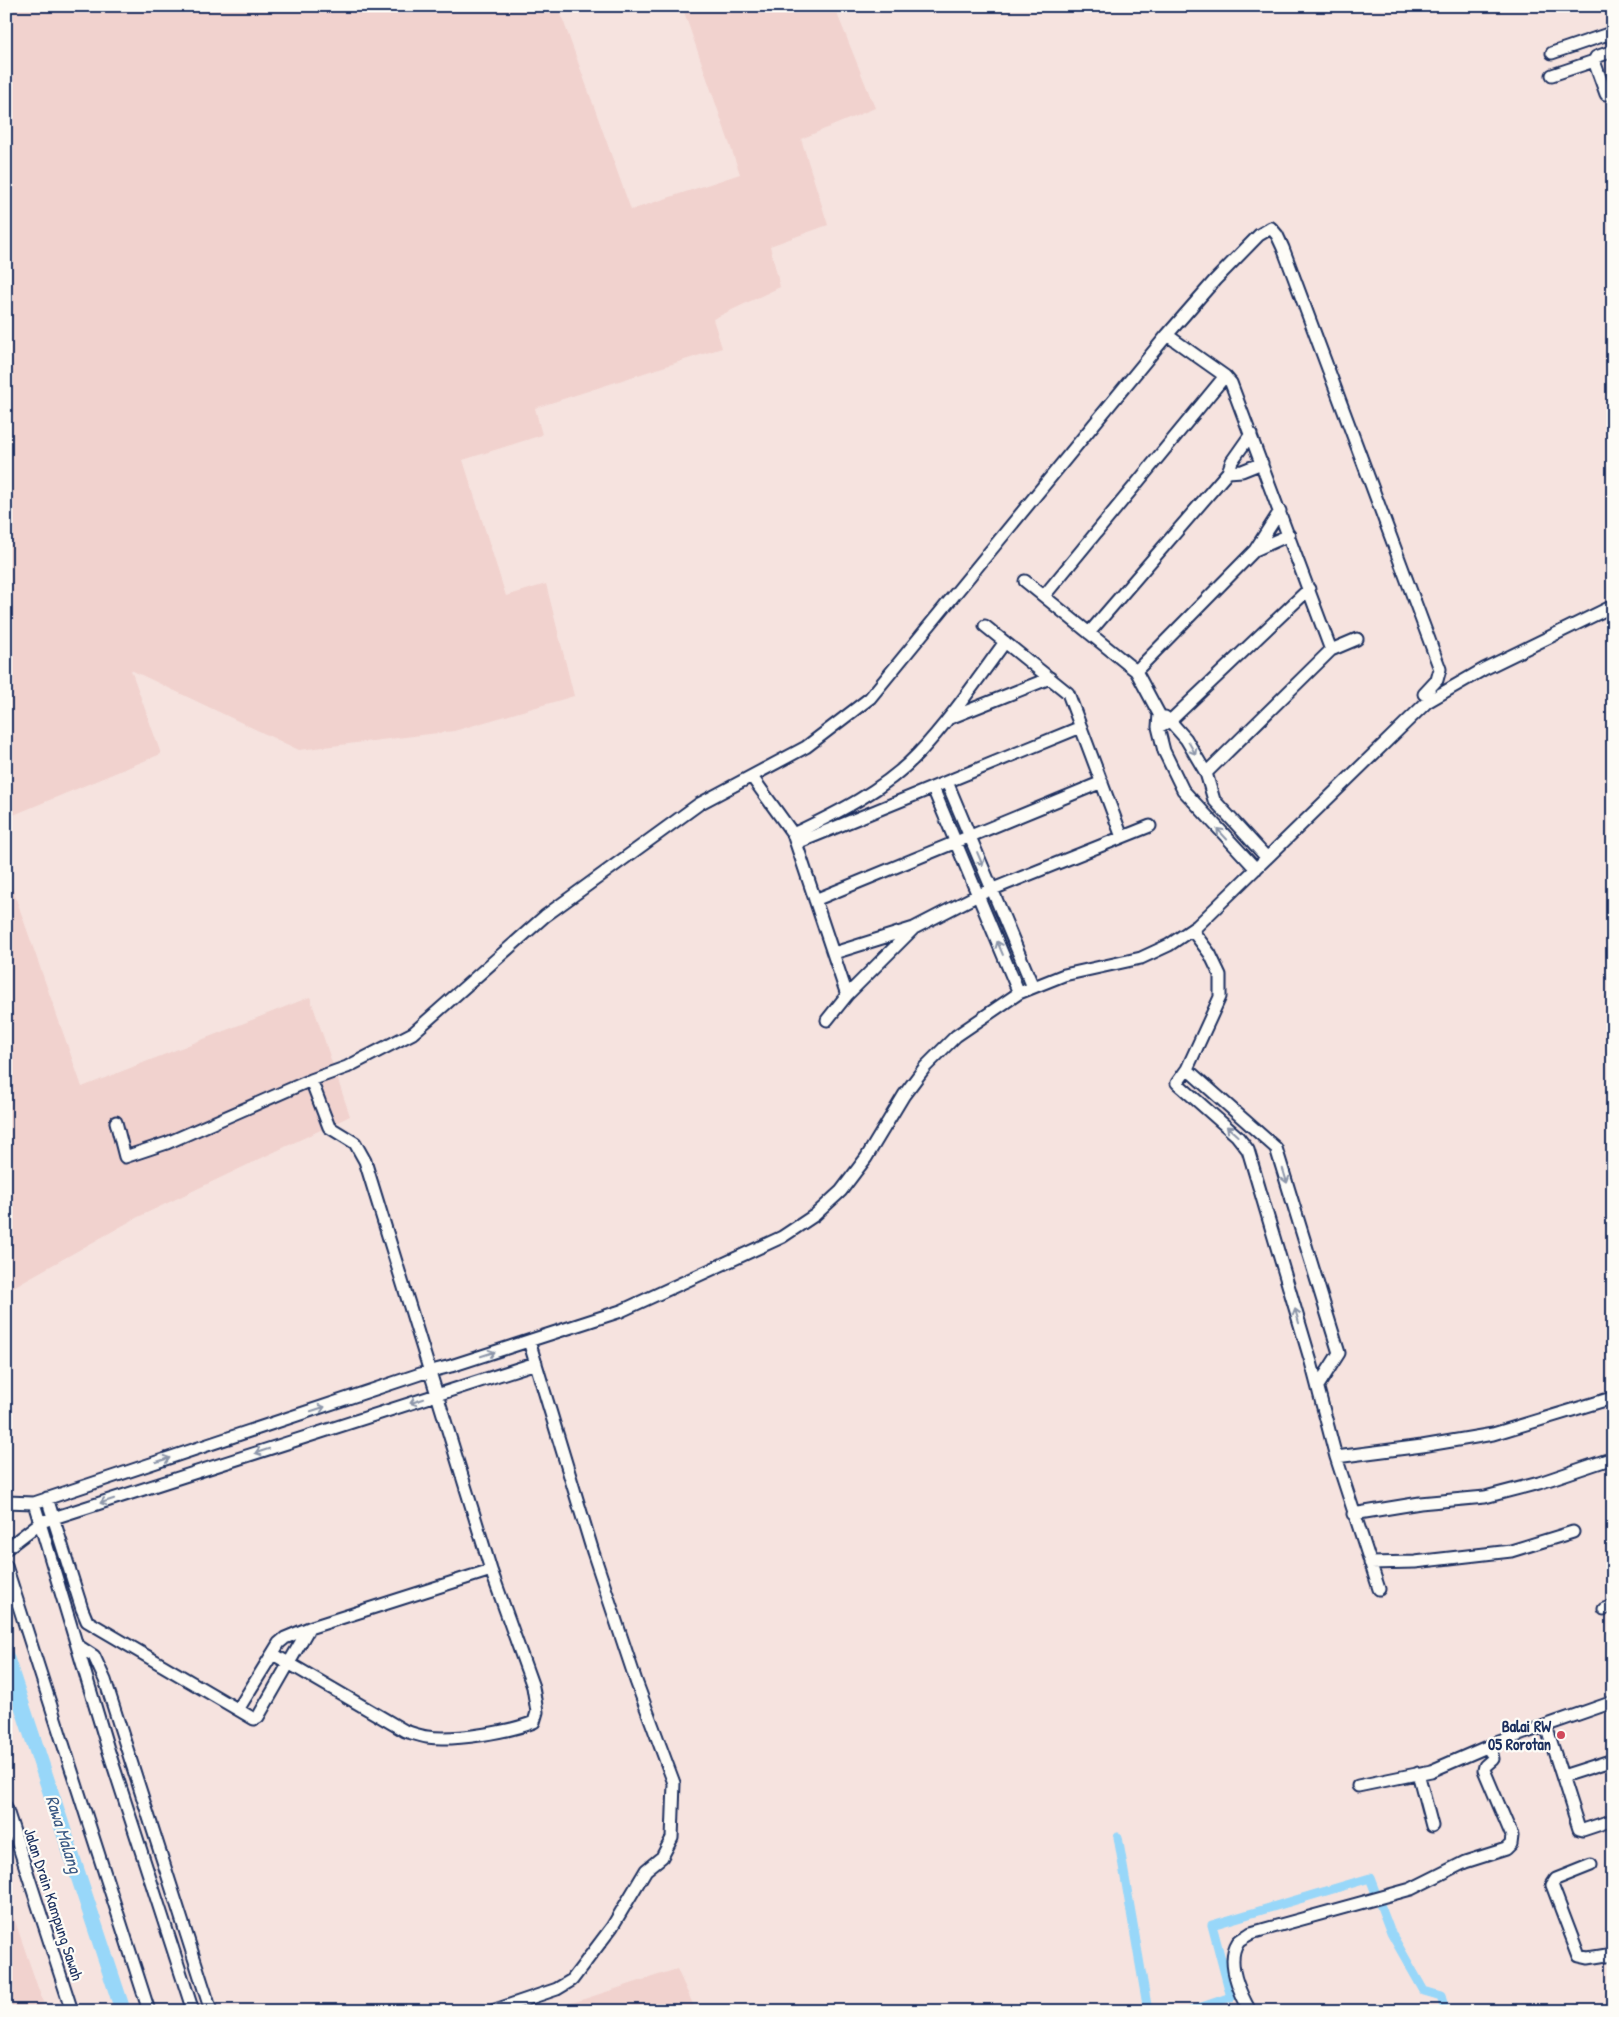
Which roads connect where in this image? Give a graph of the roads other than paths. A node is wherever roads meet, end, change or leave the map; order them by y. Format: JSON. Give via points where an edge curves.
{"nodes":[{"id":1,"x":1613,"y":40,"type":"edge"},
{"id":2,"x":1613,"y":51,"type":"edge"},
{"id":3,"x":1552,"y":53,"type":"dead end"},
{"id":4,"x":1594,"y":61,"type":"junction"},
{"id":5,"x":1552,"y":75,"type":"dead end"},
{"id":6,"x":1613,"y":96,"type":"edge"},
{"id":7,"x":1167,"y":335,"type":"junction"},
{"id":8,"x":1226,"y":376,"type":"junction"},
{"id":9,"x":1251,"y":434,"type":"junction"},
{"id":10,"x":1262,"y":463,"type":"junction"},
{"id":11,"x":1228,"y":472,"type":"junction"},
{"id":12,"x":1280,"y":511,"type":"junction"},
{"id":13,"x":1289,"y":535,"type":"junction"},
{"id":14,"x":1255,"y":550,"type":"junction"},
{"id":15,"x":1025,"y":581,"type":"dead end"},
{"id":16,"x":1309,"y":588,"type":"junction"},
{"id":17,"x":1044,"y":596,"type":"junction"},
{"id":18,"x":1613,"y":606,"type":"edge"},
{"id":19,"x":985,"y":626,"type":"dead end"},
{"id":20,"x":1089,"y":633,"type":"junction"},
{"id":21,"x":1357,"y":639,"type":"dead end"},
{"id":22,"x":1005,"y":642,"type":"junction"},
{"id":23,"x":1331,"y":650,"type":"junction"},
{"id":24,"x":1136,"y":671,"type":"junction"},
{"id":25,"x":1050,"y":678,"type":"junction"},
{"id":26,"x":1424,"y":694,"type":"dead end"},
{"id":27,"x":1159,"y":714,"type":"junction"},
{"id":28,"x":948,"y":719,"type":"junction"},
{"id":29,"x":1170,"y":721,"type":"junction"},
{"id":30,"x":1082,"y":727,"type":"junction"},
{"id":31,"x":1158,"y":728,"type":"junction"},
{"id":32,"x":1206,"y":773,"type":"junction"},
{"id":33,"x":752,"y":777,"type":"junction"},
{"id":34,"x":947,"y":782,"type":"junction"},
{"id":35,"x":1102,"y":782,"type":"junction"},
{"id":36,"x":933,"y":788,"type":"junction"},
{"id":37,"x":1214,"y":800,"type":"junction"},
{"id":38,"x":1202,"y":812,"type":"junction"},
{"id":39,"x":1150,"y":826,"type":"dead end"},
{"id":40,"x":970,"y":836,"type":"junction"},
{"id":41,"x":1122,"y":837,"type":"junction"},
{"id":42,"x":795,"y":839,"type":"junction"},
{"id":43,"x":956,"y":842,"type":"junction"},
{"id":44,"x":1267,"y":858,"type":"junction"},
{"id":45,"x":1256,"y":869,"type":"junction"},
{"id":46,"x":992,"y":890,"type":"junction"},
{"id":47,"x":978,"y":895,"type":"junction"},
{"id":48,"x":816,"y":900,"type":"junction"},
{"id":49,"x":914,"y":928,"type":"junction"},
{"id":50,"x":1192,"y":930,"type":"junction"},
{"id":51,"x":834,"y":953,"type":"junction"},
{"id":52,"x":1033,"y":987,"type":"junction"},
{"id":53,"x":1019,"y":993,"type":"junction"},
{"id":54,"x":847,"y":995,"type":"junction"},
{"id":55,"x":827,"y":1020,"type":"dead end"},
{"id":56,"x":1187,"y":1069,"type":"junction"},
{"id":57,"x":311,"y":1080,"type":"junction"},
{"id":58,"x":116,"y":1122,"type":"dead end"},
{"id":59,"x":1261,"y":1135,"type":"junction"},
{"id":60,"x":1248,"y":1150,"type":"junction"},
{"id":61,"x":527,"y":1341,"type":"junction"},
{"id":62,"x":534,"y":1364,"type":"junction"},
{"id":63,"x":430,"y":1371,"type":"junction"},
{"id":64,"x":1318,"y":1386,"type":"junction"},
{"id":65,"x":438,"y":1394,"type":"junction"},
{"id":66,"x":1612,"y":1398,"type":"dead end"},
{"id":67,"x":1336,"y":1456,"type":"junction"},
{"id":68,"x":1613,"y":1458,"type":"edge"},
{"id":69,"x":47,"y":1498,"type":"junction"},
{"id":70,"x":6,"y":1502,"type":"edge"},
{"id":71,"x":34,"y":1502,"type":"junction"},
{"id":72,"x":1353,"y":1514,"type":"junction"},
{"id":73,"x":54,"y":1518,"type":"junction"},
{"id":74,"x":41,"y":1522,"type":"junction"},
{"id":75,"x":1573,"y":1532,"type":"dead end"},
{"id":76,"x":6,"y":1550,"type":"edge"},
{"id":77,"x":1370,"y":1563,"type":"junction"},
{"id":78,"x":6,"y":1566,"type":"edge"},
{"id":79,"x":491,"y":1570,"type":"junction"},
{"id":80,"x":1379,"y":1589,"type":"dead end"},
{"id":81,"x":309,"y":1628,"type":"junction"},
{"id":82,"x":77,"y":1645,"type":"junction"},
{"id":83,"x":273,"y":1654,"type":"junction"},
{"id":84,"x":289,"y":1662,"type":"junction"},
{"id":85,"x":1613,"y":1702,"type":"edge"},
{"id":86,"x":238,"y":1708,"type":"junction"},
{"id":87,"x":1546,"y":1726,"type":"junction"},
{"id":88,"x":1487,"y":1747,"type":"junction"},
{"id":89,"x":1613,"y":1760,"type":"edge"},
{"id":90,"x":1418,"y":1773,"type":"junction"},
{"id":91,"x":1563,"y":1776,"type":"junction"},
{"id":92,"x":1358,"y":1786,"type":"dead end"},
{"id":93,"x":6,"y":1807,"type":"edge"},
{"id":94,"x":1613,"y":1820,"type":"edge"},
{"id":95,"x":1432,"y":1826,"type":"dead end"},
{"id":96,"x":1591,"y":1866,"type":"dead end"},
{"id":97,"x":1613,"y":1954,"type":"edge"},
{"id":98,"x":72,"y":2011,"type":"edge"},
{"id":99,"x":150,"y":2011,"type":"edge"},
{"id":100,"x":193,"y":2011,"type":"edge"},
{"id":101,"x":211,"y":2011,"type":"edge"},
{"id":102,"x":492,"y":2011,"type":"edge"},
{"id":103,"x":1250,"y":2011,"type":"edge"}],
"edges":[{"from":1,"to":3,"type":"street","via":[[1608,34]]},
{"from":2,"to":4,"type":"street","via":[[1596,57]]},
{"from":4,"to":5,"type":"street"},
{"from":4,"to":6,"type":"street","via":[[1606,94]]},
{"from":7,"to":8,"type":"street"},
{"from":7,"to":26,"type":"street","via":[[1215,280],[1271,228],[1283,248],[1440,669],[1437,680]]},
{"from":7,"to":33,"type":"street","via":[[870,698],[806,747]]},
{"from":8,"to":9,"type":"street"},
{"from":8,"to":17,"type":"street"},
{"from":9,"to":10,"type":"street"},
{"from":9,"to":11,"type":"street"},
{"from":10,"to":11,"type":"street","via":[[1242,471]]},
{"from":10,"to":12,"type":"street"},
{"from":11,"to":20,"type":"street"},
{"from":12,"to":13,"type":"street"},
{"from":12,"to":14,"type":"street"},
{"from":13,"to":14,"type":"street"},
{"from":13,"to":16,"type":"street"},
{"from":14,"to":24,"type":"street"},
{"from":15,"to":17,"type":"street"},
{"from":16,"to":23,"type":"street"},
{"from":16,"to":29,"type":"street"},
{"from":17,"to":20,"type":"street"},
{"from":18,"to":44,"type":"street","via":[[1484,669],[1427,702]]},
{"from":19,"to":22,"type":"street"},
{"from":20,"to":24,"type":"street"},
{"from":21,"to":23,"type":"street"},
{"from":22,"to":25,"type":"street"},
{"from":22,"to":28,"type":"street"},
{"from":23,"to":32,"type":"street"},
{"from":24,"to":27,"type":"street"},
{"from":25,"to":28,"type":"street"},
{"from":25,"to":30,"type":"street","via":[[1068,693]]},
{"from":27,"to":29,"type":"street"},
{"from":27,"to":31,"type":"street"},
{"from":28,"to":42,"type":"street","via":[[917,755],[887,780]]},
{"from":29,"to":31,"type":"street"},
{"from":29,"to":32,"type":"street","one_way":true,"via":[[1186,739]]},
{"from":30,"to":34,"type":"street"},
{"from":30,"to":35,"type":"street"},
{"from":31,"to":38,"type":"street","via":[[1170,768]]},
{"from":32,"to":37,"type":"street"},
{"from":33,"to":42,"type":"street"},
{"from":33,"to":57,"type":"street","via":[[699,804],[546,916],[413,1033],[347,1067]]},
{"from":34,"to":36,"type":"street"},
{"from":34,"to":40,"type":"street"},
{"from":35,"to":40,"type":"street"},
{"from":35,"to":41,"type":"street"},
{"from":36,"to":42,"type":"street"},
{"from":36,"to":43,"type":"street"},
{"from":37,"to":38,"type":"street"},
{"from":37,"to":44,"type":"street"},
{"from":45,"to":38,"type":"street","one_way":true},
{"from":39,"to":41,"type":"street"},
{"from":40,"to":43,"type":"street"},
{"from":40,"to":46,"type":"street","one_way":true},
{"from":41,"to":46,"type":"street"},
{"from":42,"to":48,"type":"street"},
{"from":43,"to":47,"type":"street"},
{"from":43,"to":48,"type":"street"},
{"from":44,"to":45,"type":"street"},
{"from":45,"to":50,"type":"street"},
{"from":46,"to":47,"type":"street"},
{"from":46,"to":52,"type":"street"},
{"from":47,"to":49,"type":"street"},
{"from":53,"to":47,"type":"street","one_way":true},
{"from":48,"to":51,"type":"street"},
{"from":49,"to":51,"type":"street"},
{"from":49,"to":54,"type":"street"},
{"from":50,"to":52,"type":"street","via":[[1141,958],[1064,974]]},
{"from":50,"to":56,"type":"street","via":[[1210,954],[1220,975],[1220,997]]},
{"from":51,"to":54,"type":"street"},
{"from":52,"to":53,"type":"street"},
{"from":53,"to":61,"type":"street","via":[[956,1036],[925,1067],[866,1158],[841,1191],[815,1215],[782,1237],[621,1311]]},
{"from":54,"to":55,"type":"street"},
{"from":56,"to":59,"type":"street"},
{"from":60,"to":56,"type":"street","one_way":true,"via":[[1237,1136],[1177,1083]]},
{"from":57,"to":58,"type":"street","via":[[167,1143],[125,1157]]},
{"from":57,"to":63,"type":"street","via":[[330,1127],[355,1143],[365,1161]]},
{"from":59,"to":60,"type":"street"},
{"from":59,"to":64,"type":"street","one_way":true,"via":[[1276,1148],[1339,1353]]},
{"from":64,"to":60,"type":"street","one_way":true},
{"from":61,"to":62,"type":"street"},
{"from":63,"to":61,"type":"street","one_way":true},
{"from":62,"to":65,"type":"street"},
{"from":62,"to":102,"type":"street","via":[[593,1552],[674,1783],[675,1796],[672,1838],[662,1857],[646,1870],[612,1927],[568,1984]]},
{"from":63,"to":65,"type":"street"},
{"from":69,"to":63,"type":"street","one_way":true},
{"from":64,"to":67,"type":"street"},
{"from":65,"to":73,"type":"street","one_way":true},
{"from":65,"to":79,"type":"street"},
{"from":66,"to":67,"type":"street","via":[[1493,1434]]},
{"from":67,"to":72,"type":"street"},
{"from":68,"to":72,"type":"street","via":[[1486,1497]]},
{"from":69,"to":71,"type":"street"},
{"from":69,"to":73,"type":"street"},
{"from":70,"to":71,"type":"street"},
{"from":71,"to":74,"type":"street"},
{"from":72,"to":77,"type":"street"},
{"from":73,"to":74,"type":"street"},
{"from":73,"to":86,"type":"street","via":[[87,1621]]},
{"from":74,"to":76,"type":"street"},
{"from":74,"to":82,"type":"street"},
{"from":75,"to":77,"type":"street","via":[[1511,1550],[1415,1562]]},
{"from":77,"to":80,"type":"street"},
{"from":78,"to":99,"type":"street"},
{"from":79,"to":81,"type":"street"},
{"from":79,"to":84,"type":"street","via":[[533,1687],[538,1712],[534,1722],[502,1732],[428,1737],[405,1731]]},
{"from":81,"to":83,"type":"street","via":[[285,1638]]},
{"from":81,"to":84,"type":"street"},
{"from":82,"to":100,"type":"street"},
{"from":82,"to":101,"type":"street","via":[[94,1656],[104,1680]]},
{"from":83,"to":84,"type":"street"},
{"from":83,"to":86,"type":"street"},
{"from":84,"to":86,"type":"street","via":[[258,1717],[254,1719]]},
{"from":85,"to":87,"type":"street"},
{"from":87,"to":88,"type":"street"},
{"from":87,"to":91,"type":"street"},
{"from":88,"to":90,"type":"street","via":[[1444,1766]]},
{"from":88,"to":103,"type":"street","via":[[1493,1760],[1484,1770],[1512,1836],[1511,1844],[1506,1849],[1465,1862],[1411,1890],[1251,1933],[1238,1942],[1233,1957]]},
{"from":89,"to":91,"type":"street"},
{"from":90,"to":92,"type":"street"},
{"from":90,"to":95,"type":"street"},
{"from":91,"to":94,"type":"street","via":[[1579,1829]]},
{"from":93,"to":98,"type":"street","name":"Jalan Drain Kampung Sawah"},
{"from":96,"to":97,"type":"street","via":[[1556,1879],[1552,1885],[1579,1956],[1588,1958]]}]}
